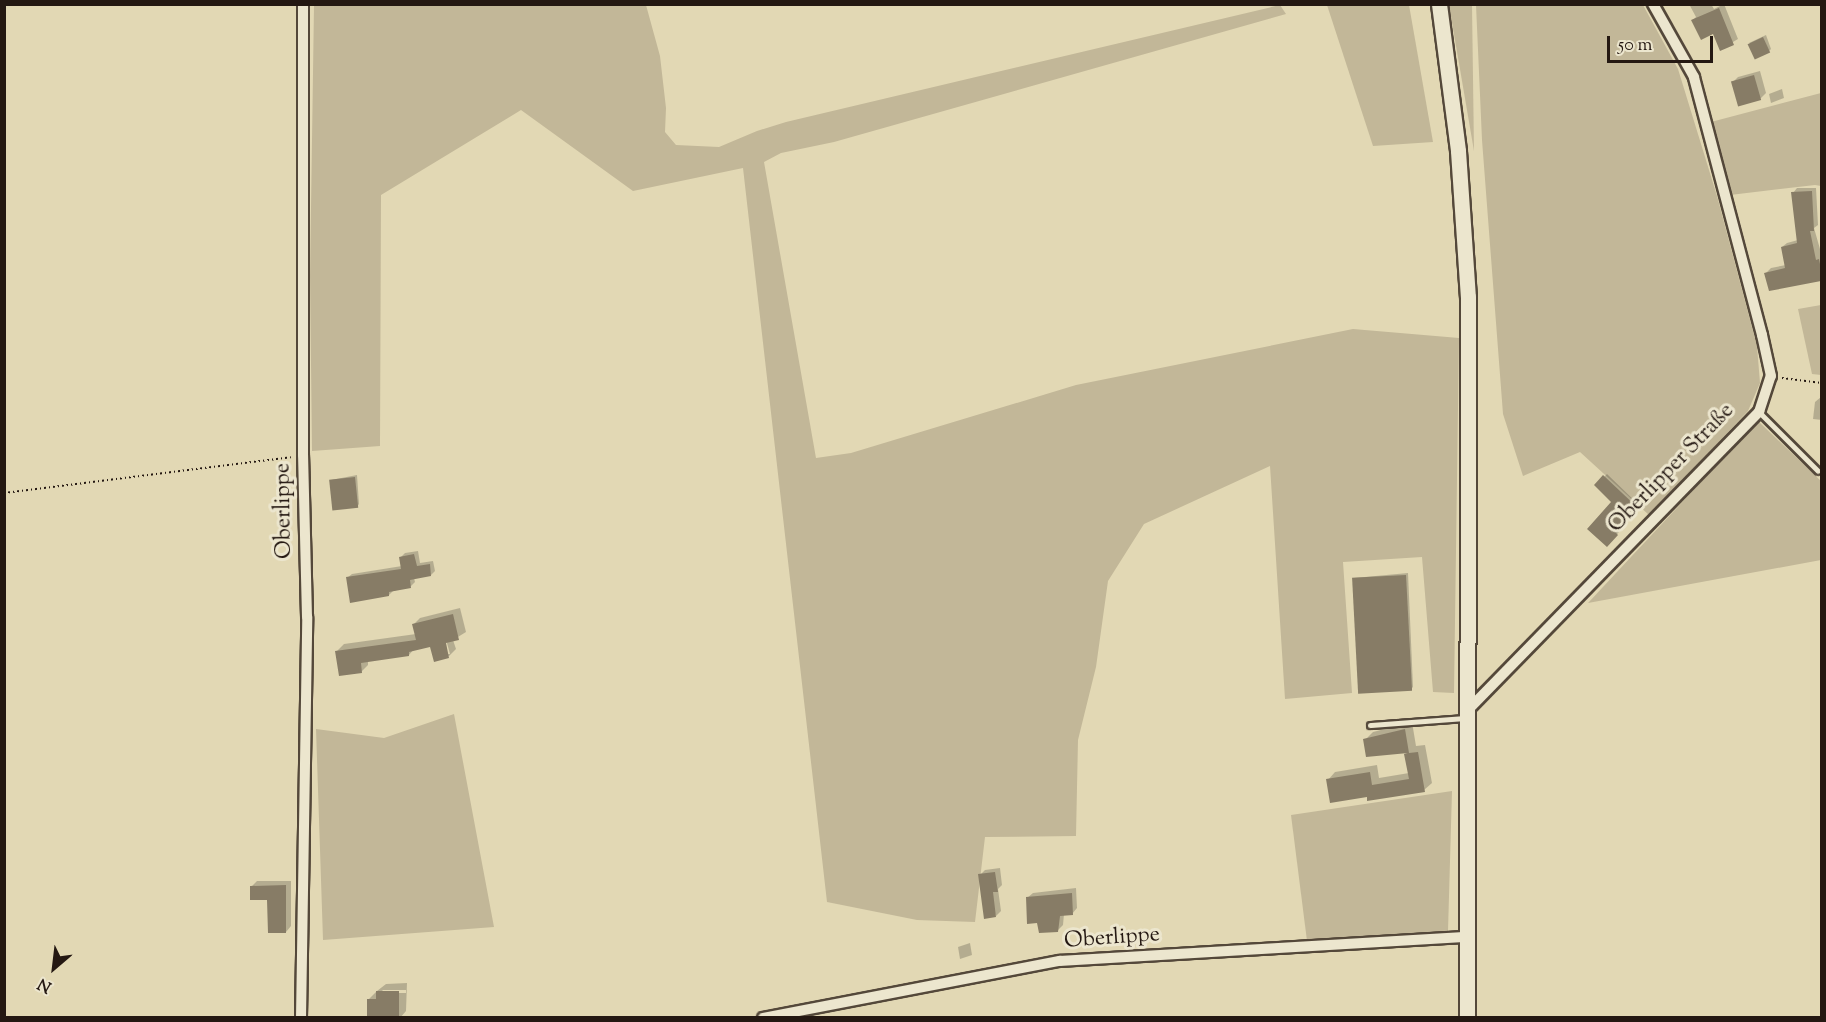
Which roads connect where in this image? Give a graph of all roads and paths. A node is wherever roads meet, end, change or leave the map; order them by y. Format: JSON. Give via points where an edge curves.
{"nodes":[{"id":1,"x":303,"y":4,"type":"edge"},
{"id":2,"x":1439,"y":4,"type":"edge"},
{"id":3,"x":1653,"y":4,"type":"edge"},
{"id":4,"x":1771,"y":376,"type":"junction"},
{"id":5,"x":1821,"y":383,"type":"edge"},
{"id":6,"x":1759,"y":412,"type":"junction"},
{"id":7,"x":303,"y":455,"type":"junction"},
{"id":8,"x":1818,"y":471,"type":"dead end"},
{"id":9,"x":4,"y":494,"type":"edge"},
{"id":10,"x":1468,"y":714,"type":"junction"},
{"id":11,"x":1370,"y":725,"type":"dead end"},
{"id":12,"x":1467,"y":937,"type":"junction"},
{"id":13,"x":301,"y":1017,"type":"edge"},
{"id":14,"x":763,"y":1017,"type":"edge"},
{"id":15,"x":1467,"y":1017,"type":"edge"}],
"edges":[{"from":1,"to":7,"type":"street","name":"Oberlippe"},
{"from":2,"to":10,"type":"street","via":[[1458,151],[1468,297]]},
{"from":3,"to":4,"type":"street","via":[[1694,77]]},
{"from":4,"to":5,"type":"path"},
{"from":4,"to":6,"type":"street","name":"Oberlipper Straße"},
{"from":6,"to":8,"type":"lane"},
{"from":6,"to":10,"type":"street","name":"Oberlipper Straße"},
{"from":7,"to":9,"type":"path"},
{"from":7,"to":13,"type":"street","name":"Oberlippe","via":[[307,617]]},
{"from":10,"to":11,"type":"lane"},
{"from":10,"to":12,"type":"street"},
{"from":12,"to":14,"type":"street","name":"Oberlippe","via":[[1060,961]]},
{"from":12,"to":15,"type":"street"}]}
